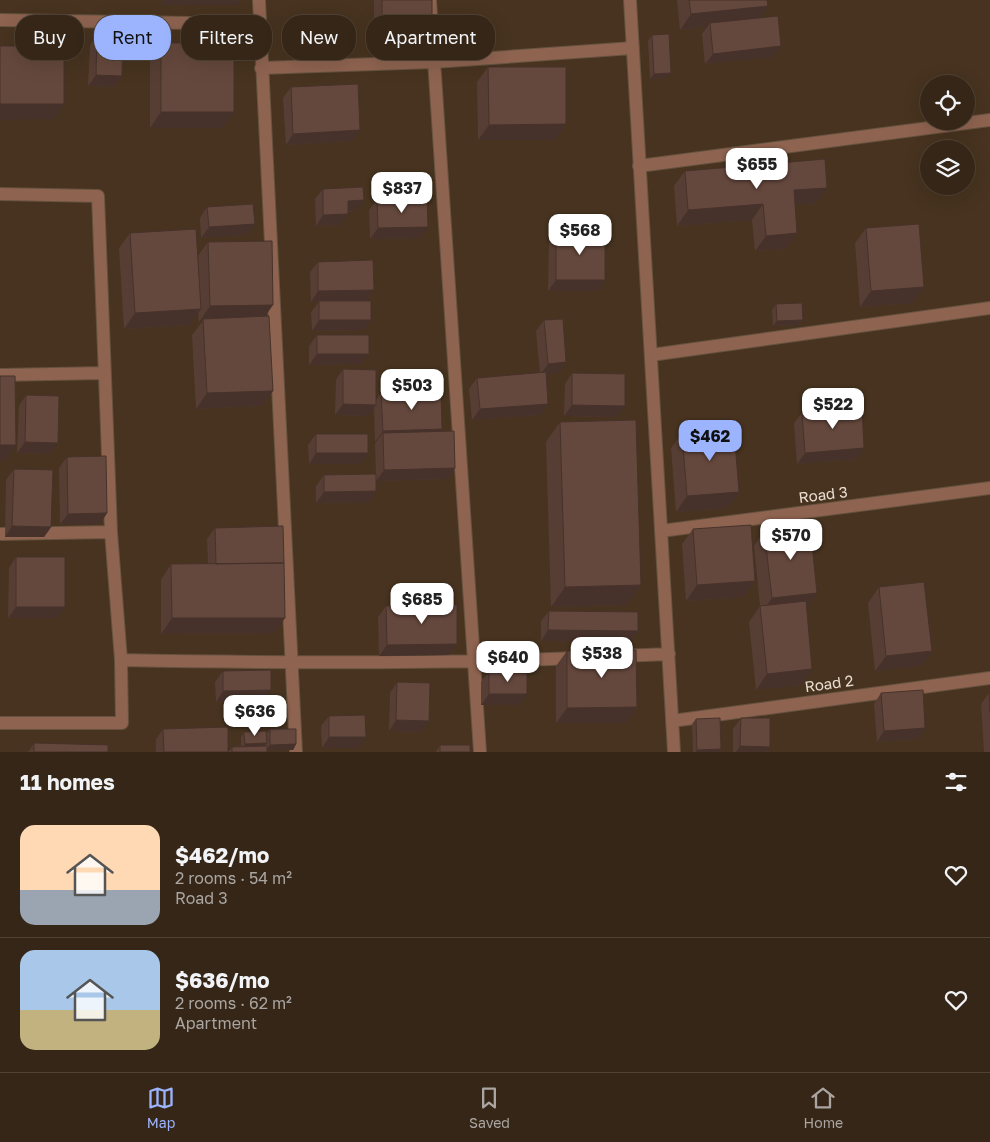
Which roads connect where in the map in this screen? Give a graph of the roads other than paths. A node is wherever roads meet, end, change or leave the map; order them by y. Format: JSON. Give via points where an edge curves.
{"nodes":[{"id":1,"x":258,"y":0,"type":"edge"},
{"id":2,"x":430,"y":0,"type":"edge"},
{"id":3,"x":630,"y":0,"type":"edge"},
{"id":4,"x":259,"y":15,"type":"edge"},
{"id":5,"x":0,"y":20,"type":"edge"},
{"id":6,"x":181,"y":23,"type":"edge"},
{"id":7,"x":633,"y":48,"type":"junction"},
{"id":8,"x":261,"y":60,"type":"edge"},
{"id":9,"x":434,"y":62,"type":"junction"},
{"id":10,"x":262,"y":68,"type":"junction"},
{"id":11,"x":990,"y":120,"type":"edge"},
{"id":12,"x":639,"y":166,"type":"junction"},
{"id":13,"x":0,"y":194,"type":"edge"},
{"id":14,"x":990,"y":308,"type":"edge"},
{"id":15,"x":651,"y":355,"type":"junction"},
{"id":16,"x":104,"y":373,"type":"junction"},
{"id":17,"x":0,"y":375,"type":"edge"},
{"id":18,"x":990,"y":488,"type":"edge"},
{"id":19,"x":661,"y":531,"type":"junction"},
{"id":20,"x":111,"y":532,"type":"junction"},
{"id":21,"x":0,"y":534,"type":"edge"},
{"id":22,"x":669,"y":654,"type":"junction"},
{"id":23,"x":610,"y":656,"type":"edge"},
{"id":24,"x":591,"y":657,"type":"edge"},
{"id":25,"x":121,"y":660,"type":"junction"},
{"id":26,"x":474,"y":662,"type":"junction"},
{"id":27,"x":292,"y":663,"type":"junction"},
{"id":28,"x":990,"y":678,"type":"edge"},
{"id":29,"x":672,"y":721,"type":"junction"},
{"id":30,"x":0,"y":723,"type":"edge"},
{"id":31,"x":296,"y":752,"type":"edge"},
{"id":32,"x":480,"y":752,"type":"edge"},
{"id":33,"x":674,"y":752,"type":"edge"}],
"edges":[{"from":1,"to":4,"type":"street"},
{"from":2,"to":9,"type":"street"},
{"from":3,"to":7,"type":"street"},
{"from":5,"to":6,"type":"street"},
{"from":7,"to":9,"type":"street"},
{"from":7,"to":12,"type":"street"},
{"from":8,"to":10,"type":"street"},
{"from":9,"to":10,"type":"street"},
{"from":9,"to":26,"type":"street"},
{"from":10,"to":27,"type":"street"},
{"from":11,"to":12,"type":"street"},
{"from":12,"to":15,"type":"street"},
{"from":13,"to":16,"type":"street","via":[[98,196]]},
{"from":14,"to":15,"type":"street"},
{"from":15,"to":19,"type":"street"},
{"from":16,"to":17,"type":"street"},
{"from":16,"to":20,"type":"street"},
{"from":18,"to":19,"type":"street","name":"Road 3"},
{"from":19,"to":22,"type":"street"},
{"from":20,"to":21,"type":"street"},
{"from":20,"to":25,"type":"street"},
{"from":22,"to":23,"type":"street"},
{"from":22,"to":29,"type":"street"},
{"from":24,"to":26,"type":"street"},
{"from":25,"to":27,"type":"street"},
{"from":25,"to":30,"type":"street","via":[[122,723]]},
{"from":26,"to":27,"type":"street"},
{"from":26,"to":32,"type":"street"},
{"from":27,"to":31,"type":"street"},
{"from":28,"to":29,"type":"street","name":"Road 2"},
{"from":29,"to":33,"type":"street"}]}
